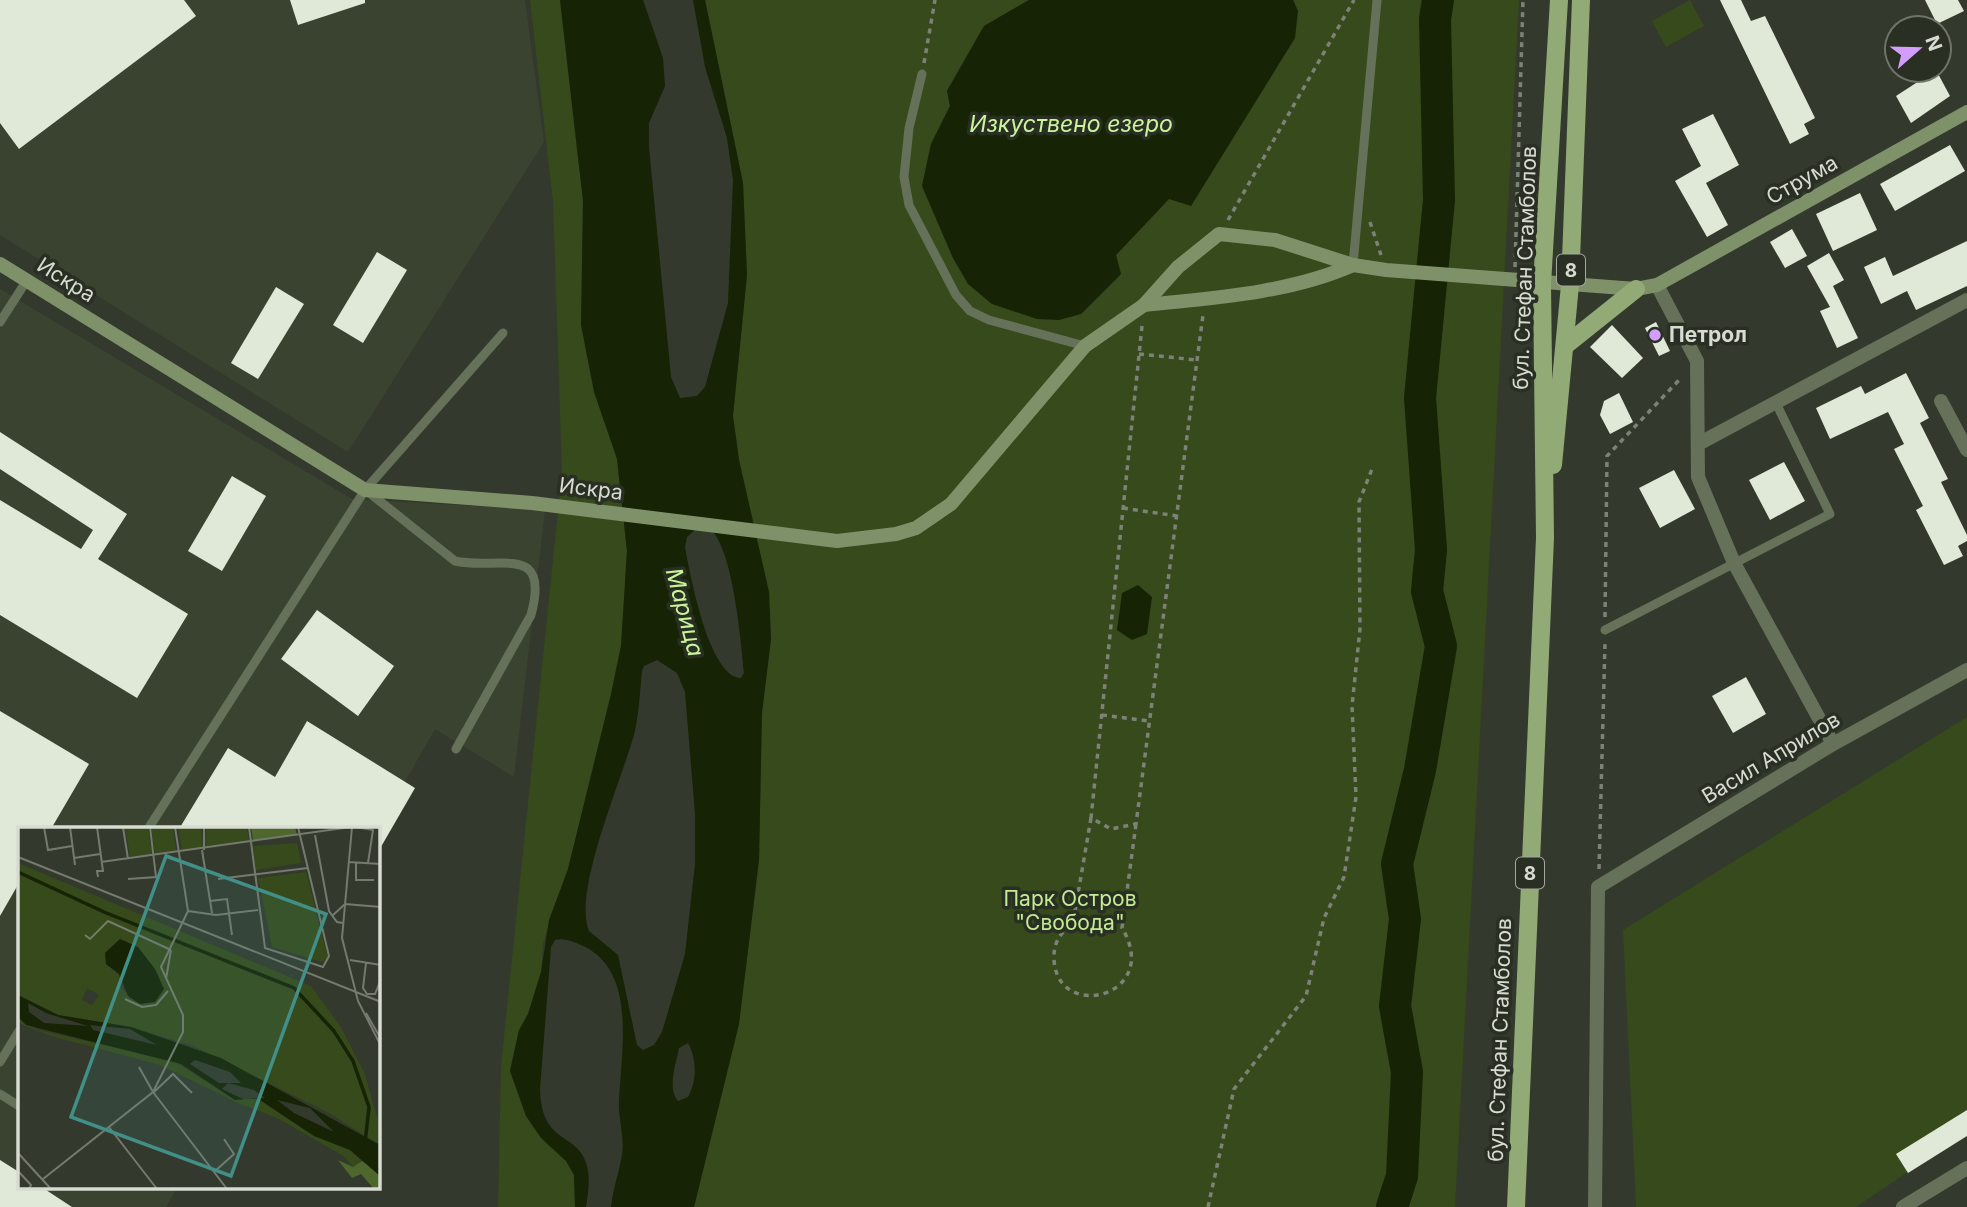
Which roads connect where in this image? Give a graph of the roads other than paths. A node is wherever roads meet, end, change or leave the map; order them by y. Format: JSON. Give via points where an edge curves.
{"nodes":[{"id":1,"x":1377,"y":0,"type":"edge"},
{"id":2,"x":1559,"y":0,"type":"edge"},
{"id":3,"x":1581,"y":0,"type":"edge"},
{"id":4,"x":922,"y":74,"type":"road end"},
{"id":5,"x":1967,"y":112,"type":"edge"},
{"id":6,"x":1219,"y":234,"type":"joint"},
{"id":7,"x":0,"y":264,"type":"edge"},
{"id":8,"x":1353,"y":265,"type":"junction"},
{"id":9,"x":27,"y":281,"type":"junction"},
{"id":10,"x":1542,"y":284,"type":"junction"},
{"id":11,"x":1570,"y":285,"type":"junction"},
{"id":12,"x":1657,"y":285,"type":"junction"},
{"id":13,"x":1636,"y":289,"type":"junction"},
{"id":14,"x":1967,"y":300,"type":"edge"},
{"id":15,"x":1144,"y":305,"type":"junction"},
{"id":16,"x":0,"y":322,"type":"edge"},
{"id":17,"x":503,"y":333,"type":"dead end"},
{"id":18,"x":1566,"y":345,"type":"junction"},
{"id":19,"x":1085,"y":346,"type":"junction"},
{"id":20,"x":1776,"y":401,"type":"junction"},
{"id":21,"x":1941,"y":401,"type":"dead end"},
{"id":22,"x":1700,"y":443,"type":"junction"},
{"id":23,"x":1967,"y":450,"type":"edge"},
{"id":24,"x":365,"y":489,"type":"junction"},
{"id":25,"x":1545,"y":538,"type":"junction"},
{"id":26,"x":1734,"y":563,"type":"junction"},
{"id":27,"x":1605,"y":630,"type":"dead end"},
{"id":28,"x":1967,"y":670,"type":"edge"},
{"id":29,"x":1833,"y":744,"type":"junction"},
{"id":30,"x":456,"y":749,"type":"dead end"},
{"id":31,"x":149,"y":827,"type":"edge"},
{"id":32,"x":18,"y":1033,"type":"edge"},
{"id":33,"x":0,"y":1062,"type":"edge"},
{"id":34,"x":0,"y":1094,"type":"edge"},
{"id":35,"x":18,"y":1105,"type":"edge"},
{"id":36,"x":1967,"y":1168,"type":"edge"},
{"id":37,"x":1516,"y":1207,"type":"edge"},
{"id":38,"x":1595,"y":1207,"type":"edge"},
{"id":39,"x":1903,"y":1207,"type":"edge"}],
"edges":[{"from":1,"to":8,"type":"lane"},
{"from":2,"to":10,"type":"main road","name":"бул. Стефан Стамболов","number":"8"},
{"from":3,"to":11,"type":"main road","name":"бул. Стефан Стамболов","number":"8"},
{"from":4,"to":19,"type":"lane","via":[[909,128],[904,177],[909,205],[956,295],[970,311],[989,320]]},
{"from":5,"to":12,"type":"street","name":"Струма"},
{"from":6,"to":8,"type":"street","name":"Струма","via":[[1275,240]]},
{"from":6,"to":15,"type":"street","name":"Искра","via":[[1178,267]]},
{"from":7,"to":9,"type":"street","name":"Искра"},
{"from":8,"to":10,"type":"street","name":"Струма"},
{"from":8,"to":15,"type":"street","via":[[1326,277]]},
{"from":9,"to":16,"type":"lane"},
{"from":9,"to":24,"type":"street","name":"Искра"},
{"from":10,"to":11,"type":"street","name":"Струма"},
{"from":10,"to":25,"type":"main road","name":"бул. Стефан Стамболов","number":"8"},
{"from":11,"to":13,"type":"street","name":"Струма"},
{"from":11,"to":18,"type":"main road","name":"бул. Стефан Стамболов","number":"8"},
{"from":12,"to":13,"type":"street","name":"Струма"},
{"from":12,"to":22,"type":"street","via":[[1697,361]]},
{"from":13,"to":18,"type":"main road"},
{"from":14,"to":20,"type":"street"},
{"from":15,"to":19,"type":"street","name":"Искра"},
{"from":17,"to":24,"type":"lane"},
{"from":18,"to":25,"type":"main road","name":"бул. Стефан Стамболов","number":"8"},
{"from":19,"to":24,"type":"street","name":"Искра","via":[[951,504],[896,534],[837,541],[532,503]]},
{"from":20,"to":22,"type":"street"},
{"from":20,"to":26,"type":"lane","via":[[1830,514]]},
{"from":21,"to":23,"type":"street"},
{"from":22,"to":26,"type":"street","via":[[1699,477]]},
{"from":24,"to":30,"type":"lane","via":[[455,561],[510,561],[526,565],[535,576],[531,615]]},
{"from":24,"to":31,"type":"lane"},
{"from":25,"to":37,"type":"main road","name":"бул. Стефан Стамболов","number":"8"},
{"from":26,"to":27,"type":"lane"},
{"from":26,"to":29,"type":"street"},
{"from":28,"to":29,"type":"street","name":"Васил Априлов"},
{"from":29,"to":38,"type":"street","name":"Васил Априлов","via":[[1598,887]]},
{"from":32,"to":33,"type":"lane"},
{"from":34,"to":35,"type":"lane"},
{"from":36,"to":39,"type":"street"}]}
